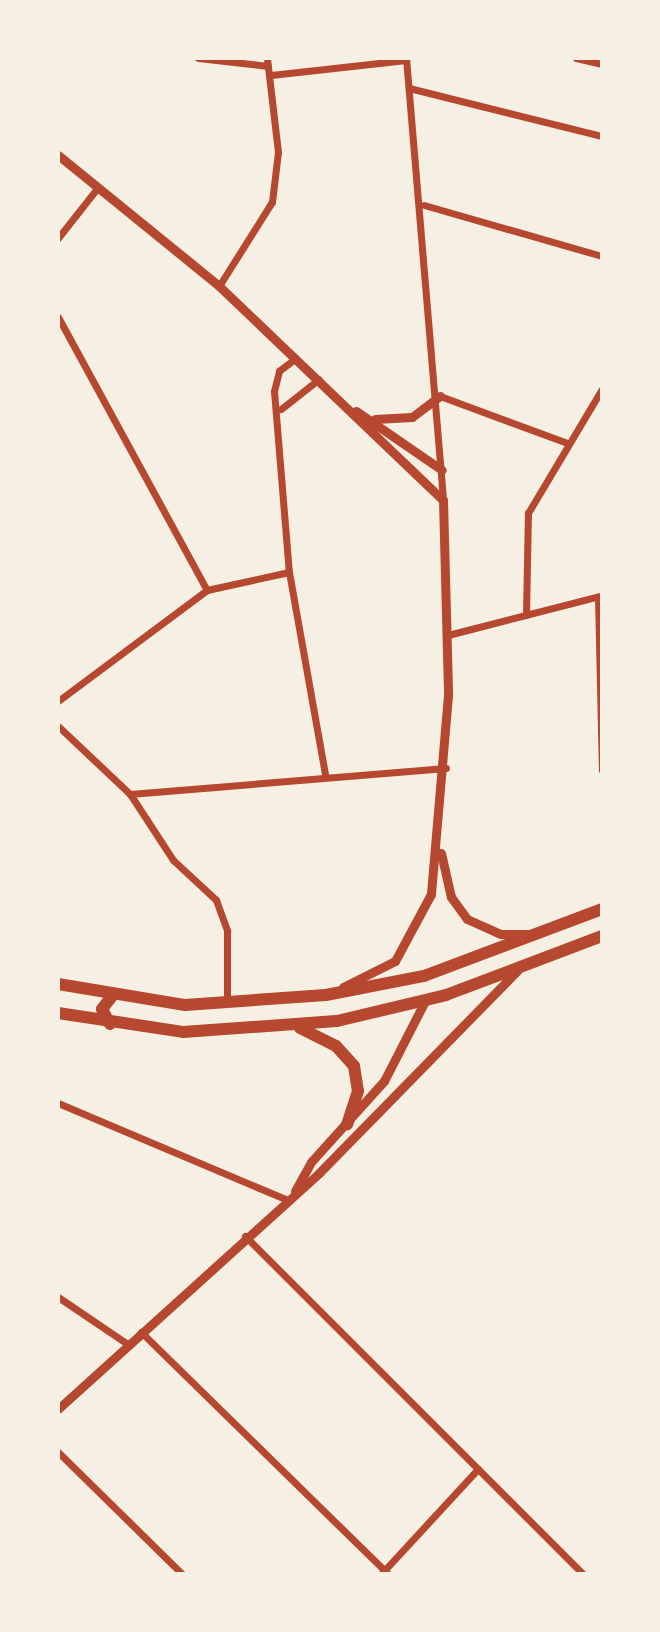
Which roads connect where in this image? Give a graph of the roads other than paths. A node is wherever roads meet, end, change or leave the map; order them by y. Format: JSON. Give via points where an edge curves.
{"nodes":[{"id":1,"x":198,"y":58,"type":"edge"},
{"id":2,"x":576,"y":58,"type":"edge"},
{"id":3,"x":406,"y":59,"type":"edge"},
{"id":4,"x":267,"y":62,"type":"edge"},
{"id":5,"x":602,"y":64,"type":"edge"},
{"id":6,"x":271,"y":75,"type":"junction"},
{"id":7,"x":409,"y":88,"type":"junction"},
{"id":8,"x":602,"y":136,"type":"edge"},
{"id":9,"x":58,"y":155,"type":"edge"},
{"id":10,"x":95,"y":191,"type":"junction"},
{"id":11,"x":424,"y":205,"type":"junction"},
{"id":12,"x":58,"y":238,"type":"edge"},
{"id":13,"x":602,"y":256,"type":"edge"},
{"id":14,"x":219,"y":286,"type":"junction"},
{"id":15,"x":58,"y":317,"type":"edge"},
{"id":16,"x":296,"y":358,"type":"junction"},
{"id":17,"x":319,"y":379,"type":"junction"},
{"id":18,"x":602,"y":389,"type":"edge"},
{"id":19,"x":440,"y":396,"type":"junction"},
{"id":20,"x":350,"y":408,"type":"junction"},
{"id":21,"x":281,"y":410,"type":"junction"},
{"id":22,"x":371,"y":419,"type":"junction"},
{"id":23,"x":567,"y":443,"type":"junction"},
{"id":24,"x":442,"y":470,"type":"junction"},
{"id":25,"x":443,"y":500,"type":"junction"},
{"id":26,"x":289,"y":572,"type":"junction"},
{"id":27,"x":207,"y":590,"type":"junction"},
{"id":28,"x":600,"y":596,"type":"edge"},
{"id":29,"x":526,"y":615,"type":"junction"},
{"id":30,"x":448,"y":635,"type":"junction"},
{"id":31,"x":58,"y":701,"type":"edge"},
{"id":32,"x":58,"y":726,"type":"edge"},
{"id":33,"x":446,"y":768,"type":"junction"},
{"id":34,"x":602,"y":770,"type":"edge"},
{"id":35,"x":325,"y":775,"type":"junction"},
{"id":36,"x":130,"y":794,"type":"junction"},
{"id":37,"x":440,"y":848,"type":"junction"},
{"id":38,"x":602,"y":909,"type":"edge"},
{"id":39,"x":551,"y":930,"type":"junction"},
{"id":40,"x":602,"y":936,"type":"edge"},
{"id":41,"x":519,"y":969,"type":"junction"},
{"id":42,"x":424,"y":976,"type":"junction"},
{"id":43,"x":58,"y":984,"type":"edge"},
{"id":44,"x":113,"y":995,"type":"junction"},
{"id":45,"x":326,"y":995,"type":"junction"},
{"id":46,"x":425,"y":1001,"type":"junction"},
{"id":47,"x":227,"y":1005,"type":"junction"},
{"id":48,"x":58,"y":1013,"type":"edge"},
{"id":49,"x":110,"y":1024,"type":"junction"},
{"id":50,"x":297,"y":1027,"type":"junction"},
{"id":51,"x":58,"y":1103,"type":"edge"},
{"id":52,"x":347,"y":1124,"type":"junction"},
{"id":53,"x":291,"y":1197,"type":"junction"},
{"id":54,"x":245,"y":1236,"type":"junction"},
{"id":55,"x":58,"y":1297,"type":"edge"},
{"id":56,"x":141,"y":1332,"type":"junction"},
{"id":57,"x":129,"y":1345,"type":"junction"},
{"id":58,"x":58,"y":1409,"type":"edge"},
{"id":59,"x":58,"y":1452,"type":"edge"},
{"id":60,"x":478,"y":1469,"type":"junction"},
{"id":61,"x":385,"y":1573,"type":"edge"},
{"id":62,"x":182,"y":1574,"type":"edge"},
{"id":63,"x":583,"y":1574,"type":"edge"}],
"edges":[{"from":1,"to":4,"type":"street"},
{"from":2,"to":5,"type":"street"},
{"from":3,"to":6,"type":"street"},
{"from":3,"to":7,"type":"street"},
{"from":4,"to":6,"type":"street"},
{"from":6,"to":14,"type":"street","via":[[278,152],[272,202]]},
{"from":7,"to":8,"type":"street"},
{"from":7,"to":11,"type":"street"},
{"from":9,"to":10,"type":"street"},
{"from":10,"to":12,"type":"street"},
{"from":10,"to":14,"type":"street"},
{"from":11,"to":13,"type":"street"},
{"from":11,"to":19,"type":"street"},
{"from":14,"to":16,"type":"street"},
{"from":15,"to":27,"type":"street"},
{"from":16,"to":17,"type":"street"},
{"from":16,"to":21,"type":"street","via":[[276,377]]},
{"from":17,"to":20,"type":"street"},
{"from":17,"to":21,"type":"street"},
{"from":18,"to":23,"type":"street"},
{"from":19,"to":22,"type":"street","via":[[401,420]]},
{"from":19,"to":23,"type":"street"},
{"from":19,"to":24,"type":"street"},
{"from":20,"to":22,"type":"street"},
{"from":20,"to":25,"type":"street"},
{"from":21,"to":26,"type":"street"},
{"from":22,"to":24,"type":"street"},
{"from":23,"to":29,"type":"street","via":[[528,513]]},
{"from":24,"to":25,"type":"street"},
{"from":25,"to":30,"type":"street"},
{"from":26,"to":27,"type":"street"},
{"from":26,"to":35,"type":"street"},
{"from":27,"to":31,"type":"street"},
{"from":28,"to":29,"type":"street"},
{"from":28,"to":34,"type":"street"},
{"from":29,"to":30,"type":"street"},
{"from":30,"to":33,"type":"street"},
{"from":32,"to":36,"type":"street"},
{"from":33,"to":35,"type":"street"},
{"from":33,"to":37,"type":"street"},
{"from":35,"to":36,"type":"street"},
{"from":36,"to":47,"type":"street","via":[[154,836],[223,914]]},
{"from":37,"to":39,"type":"street","via":[[451,897],[467,919],[501,934]]},
{"from":37,"to":45,"type":"street","via":[[426,912],[408,946],[383,969]]},
{"from":38,"to":39,"type":"highway"},
{"from":39,"to":42,"type":"highway"},
{"from":40,"to":41,"type":"highway"},
{"from":41,"to":46,"type":"highway"},
{"from":41,"to":53,"type":"street"},
{"from":42,"to":45,"type":"highway"},
{"from":42,"to":46,"type":"highway"},
{"from":43,"to":44,"type":"highway"},
{"from":44,"to":47,"type":"highway"},
{"from":44,"to":49,"type":"highway","via":[[102,1009]]},
{"from":45,"to":47,"type":"highway"},
{"from":46,"to":50,"type":"highway"},
{"from":46,"to":52,"type":"street","via":[[384,1081]]},
{"from":48,"to":49,"type":"highway"},
{"from":49,"to":50,"type":"highway","via":[[183,1032]]},
{"from":50,"to":52,"type":"highway","via":[[336,1046],[354,1066],[358,1091]]},
{"from":51,"to":53,"type":"street"},
{"from":52,"to":53,"type":"street","via":[[311,1162]]},
{"from":53,"to":54,"type":"street"},
{"from":54,"to":56,"type":"street"},
{"from":54,"to":60,"type":"street"},
{"from":55,"to":57,"type":"street"},
{"from":56,"to":57,"type":"street"},
{"from":56,"to":61,"type":"street"},
{"from":57,"to":58,"type":"street"},
{"from":59,"to":62,"type":"street"},
{"from":60,"to":61,"type":"street"},
{"from":60,"to":63,"type":"street"}]}
